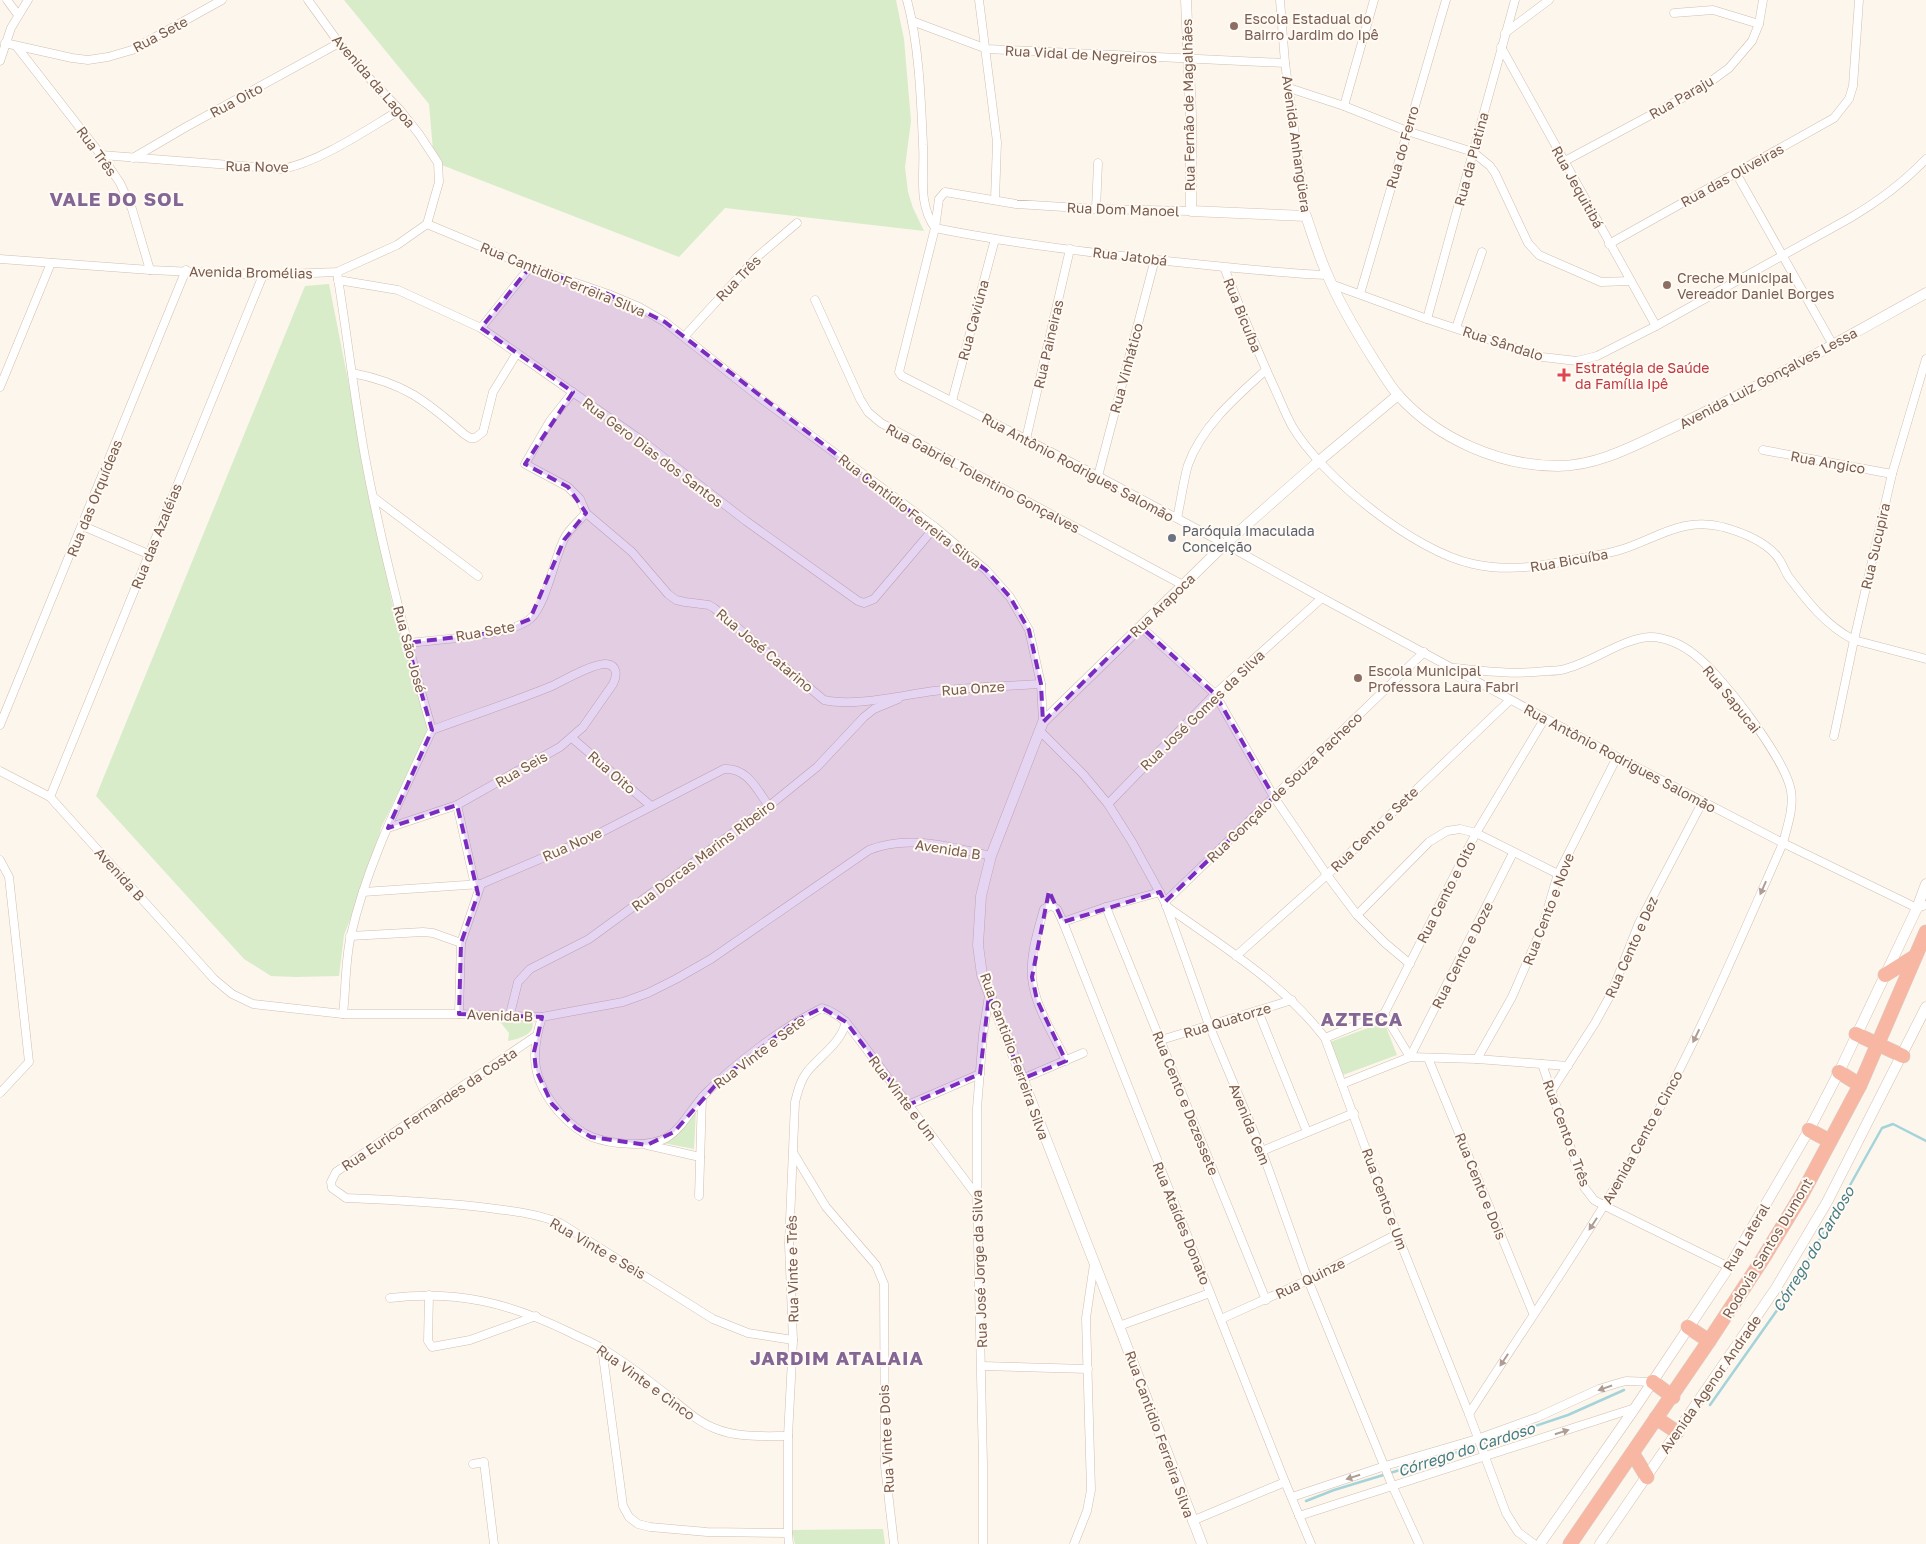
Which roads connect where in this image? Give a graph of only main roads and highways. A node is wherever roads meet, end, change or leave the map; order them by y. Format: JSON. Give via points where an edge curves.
{"nodes":[{"id":1,"x":1926,"y":932,"type":"edge"},
{"id":2,"x":1914,"y":957,"type":"junction"},
{"id":3,"x":1885,"y":975,"type":"road end"},
{"id":4,"x":1856,"y":1034,"type":"road end"},
{"id":5,"x":1878,"y":1043,"type":"junction"},
{"id":6,"x":1903,"y":1056,"type":"road end"},
{"id":7,"x":1839,"y":1072,"type":"road end"},
{"id":8,"x":1860,"y":1085,"type":"junction"},
{"id":9,"x":1808,"y":1130,"type":"road end"},
{"id":10,"x":1830,"y":1141,"type":"junction"},
{"id":11,"x":1688,"y":1327,"type":"road end"},
{"id":12,"x":1709,"y":1341,"type":"junction"},
{"id":13,"x":1653,"y":1382,"type":"road end"},
{"id":14,"x":1672,"y":1396,"type":"junction"},
{"id":15,"x":1656,"y":1418,"type":"junction"},
{"id":16,"x":1677,"y":1432,"type":"road end"},
{"id":17,"x":1633,"y":1454,"type":"junction"},
{"id":18,"x":1647,"y":1477,"type":"road end"},
{"id":19,"x":1570,"y":1544,"type":"edge"}],
"edges":[{"from":1,"to":2,"type":"highway","name":"Rodovia Santos Dumont"},
{"from":2,"to":3,"type":"highway"},
{"from":2,"to":5,"type":"highway","name":"Rodovia Santos Dumont"},
{"from":4,"to":5,"type":"highway"},
{"from":5,"to":6,"type":"highway"},
{"from":5,"to":8,"type":"highway","name":"Rodovia Santos Dumont"},
{"from":7,"to":8,"type":"highway"},
{"from":8,"to":10,"type":"highway","name":"Rodovia Santos Dumont"},
{"from":9,"to":10,"type":"highway"},
{"from":10,"to":12,"type":"highway","name":"Rodovia Santos Dumont","via":[[1801,1196]]},
{"from":11,"to":12,"type":"highway"},
{"from":12,"to":14,"type":"highway","name":"Rodovia Santos Dumont"},
{"from":13,"to":14,"type":"highway"},
{"from":14,"to":15,"type":"highway","name":"Rodovia Santos Dumont"},
{"from":15,"to":16,"type":"highway"},
{"from":15,"to":17,"type":"highway","name":"Rodovia Santos Dumont"},
{"from":17,"to":18,"type":"highway"},
{"from":17,"to":19,"type":"highway","name":"Rodovia Santos Dumont"}]}
